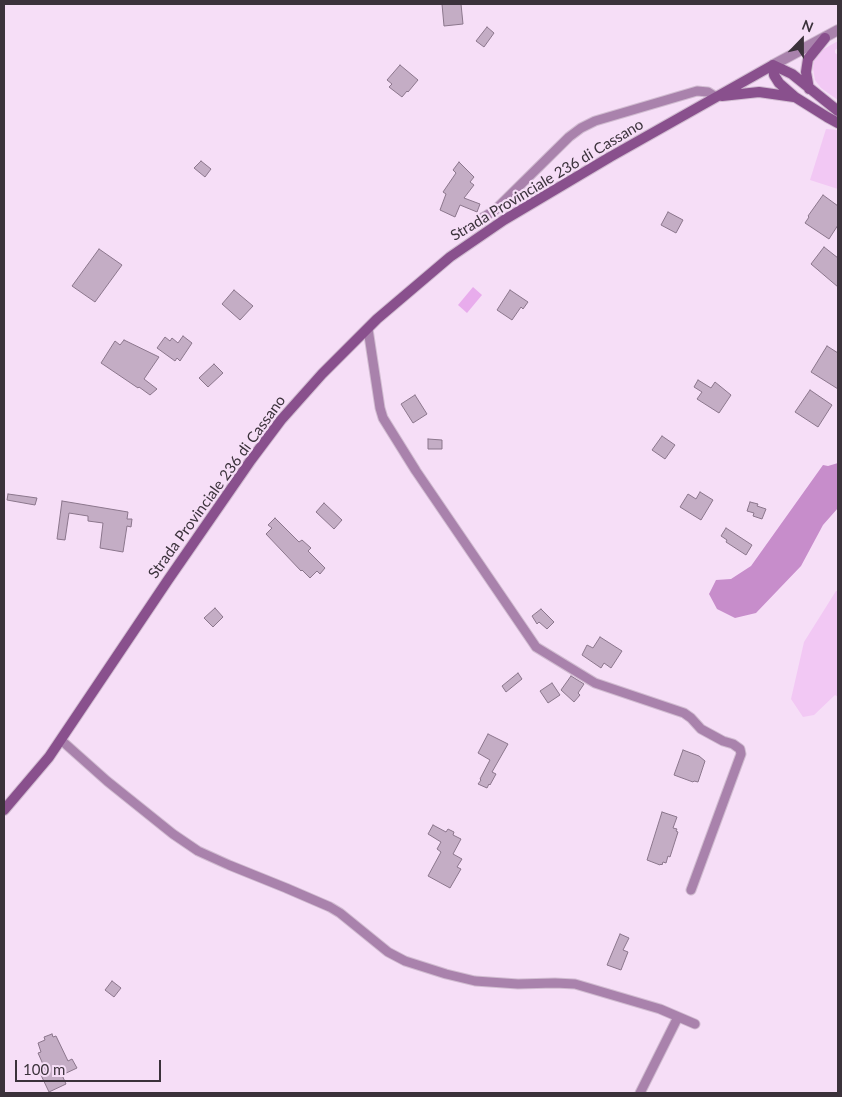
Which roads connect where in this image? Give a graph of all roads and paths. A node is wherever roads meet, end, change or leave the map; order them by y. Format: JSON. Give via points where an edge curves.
{"nodes":[{"id":1,"x":838,"y":30,"type":"edge"},
{"id":2,"x":825,"y":38,"type":"junction"},
{"id":3,"x":773,"y":65,"type":"junction"},
{"id":4,"x":809,"y":89,"type":"junction"},
{"id":5,"x":716,"y":97,"type":"junction"},
{"id":6,"x":795,"y":97,"type":"junction"},
{"id":7,"x":838,"y":110,"type":"edge"},
{"id":8,"x":838,"y":123,"type":"edge"},
{"id":9,"x":482,"y":218,"type":"dead end"},
{"id":10,"x":368,"y":329,"type":"junction"},
{"id":11,"x":61,"y":740,"type":"junction"},
{"id":12,"x":4,"y":810,"type":"edge"},
{"id":13,"x":691,"y":890,"type":"dead end"},
{"id":14,"x":678,"y":1017,"type":"junction"},
{"id":15,"x":696,"y":1024,"type":"dead end"},
{"id":16,"x":640,"y":1093,"type":"edge"}],
"edges":[{"from":1,"to":2,"type":"street","name":"Strada Provinciale 236 di Cassano"},
{"from":2,"to":3,"type":"street","name":"Strada Provinciale 236 di Cassano"},
{"from":2,"to":4,"type":"main road","via":[[808,59]]},
{"from":3,"to":4,"type":"main road","via":[[792,74]]},
{"from":3,"to":5,"type":"main road","name":"Strada Provinciale 236 di Cassano"},
{"from":3,"to":6,"type":"main road","via":[[779,83]]},
{"from":4,"to":7,"type":"main road"},
{"from":5,"to":6,"type":"main road","via":[[759,92]]},
{"from":5,"to":9,"type":"street","via":[[697,91],[581,128],[494,211]]},
{"from":5,"to":10,"type":"main road","name":"Strada Provinciale 236 di Cassano","via":[[504,220],[450,257]]},
{"from":6,"to":8,"type":"main road"},
{"from":10,"to":11,"type":"main road","name":"Strada Provinciale 236 di Cassano","via":[[322,374],[251,460]]},
{"from":10,"to":13,"type":"street","via":[[383,418],[536,648],[595,683],[684,714],[701,729],[740,749]]},
{"from":11,"to":12,"type":"main road","name":"Strada Provinciale 236 di Cassano"},
{"from":11,"to":14,"type":"street","via":[[173,834],[228,865],[330,907],[388,952],[405,961],[475,982],[575,984]]},
{"from":14,"to":15,"type":"street"},
{"from":14,"to":16,"type":"street"}]}
